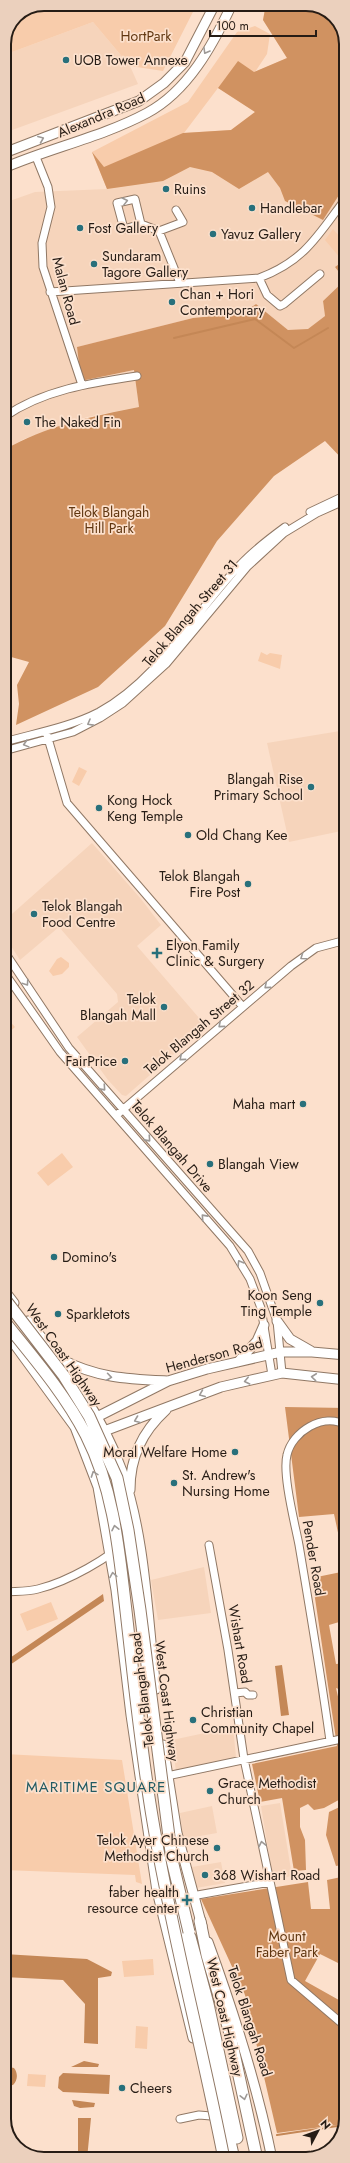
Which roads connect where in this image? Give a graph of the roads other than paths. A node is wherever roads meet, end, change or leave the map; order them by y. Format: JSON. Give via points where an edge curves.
{"nodes":[{"id":1,"x":211,"y":11,"type":"edge"},
{"id":2,"x":228,"y":11,"type":"edge"},
{"id":3,"x":11,"y":150,"type":"edge"},
{"id":4,"x":36,"y":157,"type":"junction"},
{"id":5,"x":11,"y":163,"type":"edge"},
{"id":6,"x":17,"y":163,"type":"junction"},
{"id":7,"x":11,"y":165,"type":"edge"},
{"id":8,"x":339,"y":208,"type":"edge"},
{"id":9,"x":176,"y":210,"type":"dead end"},
{"id":10,"x":141,"y":224,"type":"junction"},
{"id":11,"x":159,"y":231,"type":"junction"},
{"id":12,"x":320,"y":274,"type":"dead end"},
{"id":13,"x":259,"y":278,"type":"junction"},
{"id":14,"x":180,"y":283,"type":"junction"},
{"id":15,"x":50,"y":292,"type":"junction"},
{"id":16,"x":136,"y":376,"type":"dead end"},
{"id":17,"x":82,"y":385,"type":"junction"},
{"id":18,"x":11,"y":412,"type":"edge"},
{"id":19,"x":339,"y":499,"type":"edge"},
{"id":20,"x":339,"y":502,"type":"edge"},
{"id":21,"x":327,"y":506,"type":"junction"},
{"id":22,"x":46,"y":731,"type":"junction"},
{"id":23,"x":11,"y":740,"type":"edge"},
{"id":24,"x":48,"y":740,"type":"junction"},
{"id":25,"x":11,"y":749,"type":"edge"},
{"id":26,"x":339,"y":942,"type":"edge"},
{"id":27,"x":11,"y":961,"type":"edge"},
{"id":28,"x":11,"y":982,"type":"edge"},
{"id":29,"x":243,"y":1006,"type":"junction"},
{"id":30,"x":122,"y":1110,"type":"junction"},
{"id":31,"x":114,"y":1117,"type":"junction"},
{"id":32,"x":11,"y":1300,"type":"edge"},
{"id":33,"x":11,"y":1307,"type":"edge"},
{"id":34,"x":17,"y":1308,"type":"junction"},
{"id":35,"x":277,"y":1321,"type":"junction"},
{"id":36,"x":11,"y":1324,"type":"edge"},
{"id":37,"x":264,"y":1325,"type":"junction"},
{"id":38,"x":11,"y":1330,"type":"edge"},
{"id":39,"x":11,"y":1338,"type":"edge"},
{"id":40,"x":281,"y":1352,"type":"junction"},
{"id":41,"x":312,"y":1352,"type":"junction"},
{"id":42,"x":269,"y":1354,"type":"junction"},
{"id":43,"x":339,"y":1354,"type":"edge"},
{"id":44,"x":60,"y":1359,"type":"junction"},
{"id":45,"x":238,"y":1362,"type":"junction"},
{"id":46,"x":277,"y":1374,"type":"junction"},
{"id":47,"x":339,"y":1379,"type":"edge"},
{"id":48,"x":168,"y":1381,"type":"junction"},
{"id":49,"x":169,"y":1408,"type":"junction"},
{"id":50,"x":97,"y":1417,"type":"junction"},
{"id":51,"x":339,"y":1423,"type":"edge"},
{"id":52,"x":75,"y":1427,"type":"junction"},
{"id":53,"x":105,"y":1431,"type":"junction"},
{"id":54,"x":81,"y":1438,"type":"junction"},
{"id":55,"x":130,"y":1497,"type":"junction"},
{"id":56,"x":136,"y":1529,"type":"junction"},
{"id":57,"x":209,"y":1545,"type":"dead end"},
{"id":58,"x":110,"y":1554,"type":"junction"},
{"id":59,"x":11,"y":1591,"type":"edge"},
{"id":60,"x":251,"y":1695,"type":"dead end"},
{"id":61,"x":235,"y":1696,"type":"junction"},
{"id":62,"x":134,"y":1734,"type":"junction"},
{"id":63,"x":339,"y":1739,"type":"edge"},
{"id":64,"x":330,"y":1741,"type":"junction"},
{"id":65,"x":244,"y":1759,"type":"junction"},
{"id":66,"x":167,"y":1776,"type":"junction"},
{"id":67,"x":270,"y":1882,"type":"junction"},
{"id":68,"x":192,"y":1896,"type":"junction"},
{"id":69,"x":200,"y":1921,"type":"junction"},
{"id":70,"x":339,"y":2021,"type":"edge"},
{"id":71,"x":210,"y":2112,"type":"junction"},
{"id":72,"x":180,"y":2119,"type":"dead end"},
{"id":73,"x":217,"y":2152,"type":"edge"},
{"id":74,"x":223,"y":2152,"type":"edge"},
{"id":75,"x":232,"y":2152,"type":"edge"},
{"id":76,"x":240,"y":2152,"type":"edge"},
{"id":77,"x":255,"y":2152,"type":"edge"},
{"id":78,"x":271,"y":2152,"type":"edge"}],
"edges":[{"from":3,"to":1,"type":"main road","name":"Alexandra Road","one_way":true,"via":[[139,101],[164,83],[185,62]]},
{"from":2,"to":4,"type":"main road","name":"Alexandra Road","one_way":true,"via":[[194,73],[147,113]]},
{"from":4,"to":6,"type":"main road","name":"Alexandra Road"},
{"from":4,"to":15,"type":"street","name":"Malan Road","via":[[48,187],[51,207],[42,243],[43,267]]},
{"from":5,"to":6,"type":"main road"},
{"from":6,"to":7,"type":"main road","name":"Alexandra Road"},
{"from":8,"to":13,"type":"street","via":[[313,243],[297,258],[280,270]]},
{"from":9,"to":11,"type":"street","via":[[183,222]]},
{"from":10,"to":10,"type":"street","one_way":true,"via":[[124,229],[117,203],[135,199]]},
{"from":10,"to":11,"type":"street"},
{"from":11,"to":14,"type":"street"},
{"from":12,"to":13,"type":"street","via":[[280,306],[267,296]]},
{"from":13,"to":14,"type":"street"},
{"from":14,"to":15,"type":"street"},
{"from":15,"to":17,"type":"street","name":"Malan Road"},
{"from":16,"to":17,"type":"street"},
{"from":17,"to":18,"type":"street","via":[[23,404]]},
{"from":19,"to":21,"type":"street"},
{"from":20,"to":21,"type":"street"},
{"from":21,"to":22,"type":"street","name":"Telok Blangah Street 31","via":[[286,527],[256,549],[228,578],[163,658],[119,698],[89,716]]},
{"from":21,"to":24,"type":"street","name":"Telok Blangah Street 31","one_way":true,"via":[[284,533],[247,567],[166,664],[130,698],[84,727]]},
{"from":22,"to":23,"type":"street","name":"Telok Blangah Street 31"},
{"from":22,"to":24,"type":"street"},
{"from":24,"to":25,"type":"street","name":"Telok Blangah Street 31","one_way":true},
{"from":24,"to":29,"type":"street","via":[[67,803]]},
{"from":26,"to":29,"type":"street","name":"Telok Blangah Street 32","one_way":true,"via":[[316,948],[290,966]]},
{"from":27,"to":30,"type":"street","name":"Telok Blangah Drive","one_way":true,"via":[[69,1048]]},
{"from":28,"to":31,"type":"street","name":"Telok Blangah Drive","via":[[60,1052]]},
{"from":29,"to":30,"type":"street","name":"Telok Blangah Street 32","one_way":true},
{"from":30,"to":31,"type":"street","name":"Telok Blangah Street 32"},
{"from":30,"to":35,"type":"street","name":"Telok Blangah Drive","one_way":true,"via":[[248,1251],[260,1273]]},
{"from":37,"to":31,"type":"street","name":"Telok Blangah Drive","one_way":true,"via":[[261,1308],[250,1279],[230,1246]]},
{"from":32,"to":34,"type":"main road","name":"Telok Blangah Road"},
{"from":33,"to":76,"type":"highway","name":"West Coast Highway","bridge":true,"via":[[64,1376],[89,1416],[117,1478],[140,1610],[172,1860],[208,2004]]},
{"from":34,"to":36,"type":"main road","via":[[18,1315]]},
{"from":34,"to":44,"type":"main road","name":"Telok Blangah Road"},
{"from":35,"to":40,"type":"street","name":"Telok Blangah Drive"},
{"from":35,"to":41,"type":"main road","via":[[290,1339]]},
{"from":37,"to":42,"type":"street","name":"Telok Blangah Drive"},
{"from":37,"to":45,"type":"main road","via":[[257,1342]]},
{"from":74,"to":38,"type":"highway","name":"West Coast Highway","one_way":true,"bridge":true,"via":[[152,1820],[117,1538],[105,1482],[87,1437],[73,1412]]},
{"from":39,"to":52,"type":"main road","name":"Telok Blangah Road"},
{"from":40,"to":41,"type":"main road","name":"Henderson Road"},
{"from":40,"to":42,"type":"main road","name":"Henderson Road"},
{"from":40,"to":46,"type":"street","name":"Telok Blangah Drive"},
{"from":41,"to":43,"type":"main road","name":"Henderson Road"},
{"from":42,"to":45,"type":"main road","name":"Henderson Road"},
{"from":42,"to":46,"type":"street","name":"Telok Blangah Drive"},
{"from":44,"to":48,"type":"main road","one_way":true,"via":[[81,1370],[105,1377]]},
{"from":44,"to":50,"type":"main road","name":"Telok Blangah Road"},
{"from":45,"to":48,"type":"main road","name":"Henderson Road"},
{"from":47,"to":46,"type":"main road","one_way":true},
{"from":46,"to":49,"type":"main road","one_way":true,"via":[[221,1387]]},
{"from":48,"to":50,"type":"main road","name":"Henderson Road"},
{"from":49,"to":53,"type":"main road","one_way":true},
{"from":49,"to":55,"type":"main road","via":[[153,1423],[138,1446],[131,1466]]},
{"from":50,"to":52,"type":"main road","name":"Henderson Road"},
{"from":50,"to":53,"type":"main road","name":"Telok Blangah Road"},
{"from":51,"to":64,"type":"street","name":"Pender Road","via":[[331,1421],[307,1428],[294,1439],[286,1456],[288,1484],[315,1633]]},
{"from":52,"to":54,"type":"main road","name":"Telok Blangah Road"},
{"from":53,"to":54,"type":"main road"},
{"from":53,"to":55,"type":"main road","name":"Telok Blangah Road"},
{"from":58,"to":54,"type":"main road","name":"Telok Blangah Road","one_way":true,"via":[[98,1487]]},
{"from":55,"to":56,"type":"main road","name":"Telok Blangah Road"},
{"from":56,"to":58,"type":"street","via":[[128,1540]]},
{"from":56,"to":66,"type":"main road","name":"Telok Blangah Road"},
{"from":57,"to":61,"type":"street","name":"Wishart Road"},
{"from":58,"to":59,"type":"street","via":[[67,1578],[44,1587]]},
{"from":62,"to":58,"type":"main road","name":"Telok Blangah Road","one_way":true},
{"from":60,"to":61,"type":"street","via":[[245,1692]]},
{"from":61,"to":65,"type":"street","name":"Wishart Road"},
{"from":62,"to":71,"type":"main road","name":"Telok Blangah Road","via":[[157,1890]]},
{"from":62,"to":75,"type":"highway"},
{"from":63,"to":64,"type":"street"},
{"from":64,"to":65,"type":"street"},
{"from":65,"to":66,"type":"street"},
{"from":67,"to":65,"type":"street","name":"Wishart Road","one_way":true},
{"from":66,"to":68,"type":"main road","name":"Telok Blangah Road"},
{"from":67,"to":68,"type":"street"},
{"from":67,"to":70,"type":"street","name":"Wishart Road","via":[[291,1980]]},
{"from":68,"to":69,"type":"main road","name":"Telok Blangah Road"},
{"from":69,"to":77,"type":"highway","one_way":true,"via":[[222,2004]]},
{"from":69,"to":78,"type":"main road","name":"Telok Blangah Road","via":[[247,2052]]},
{"from":71,"to":72,"type":"street"},
{"from":71,"to":73,"type":"main road","name":"Telok Blangah Road"}]}
